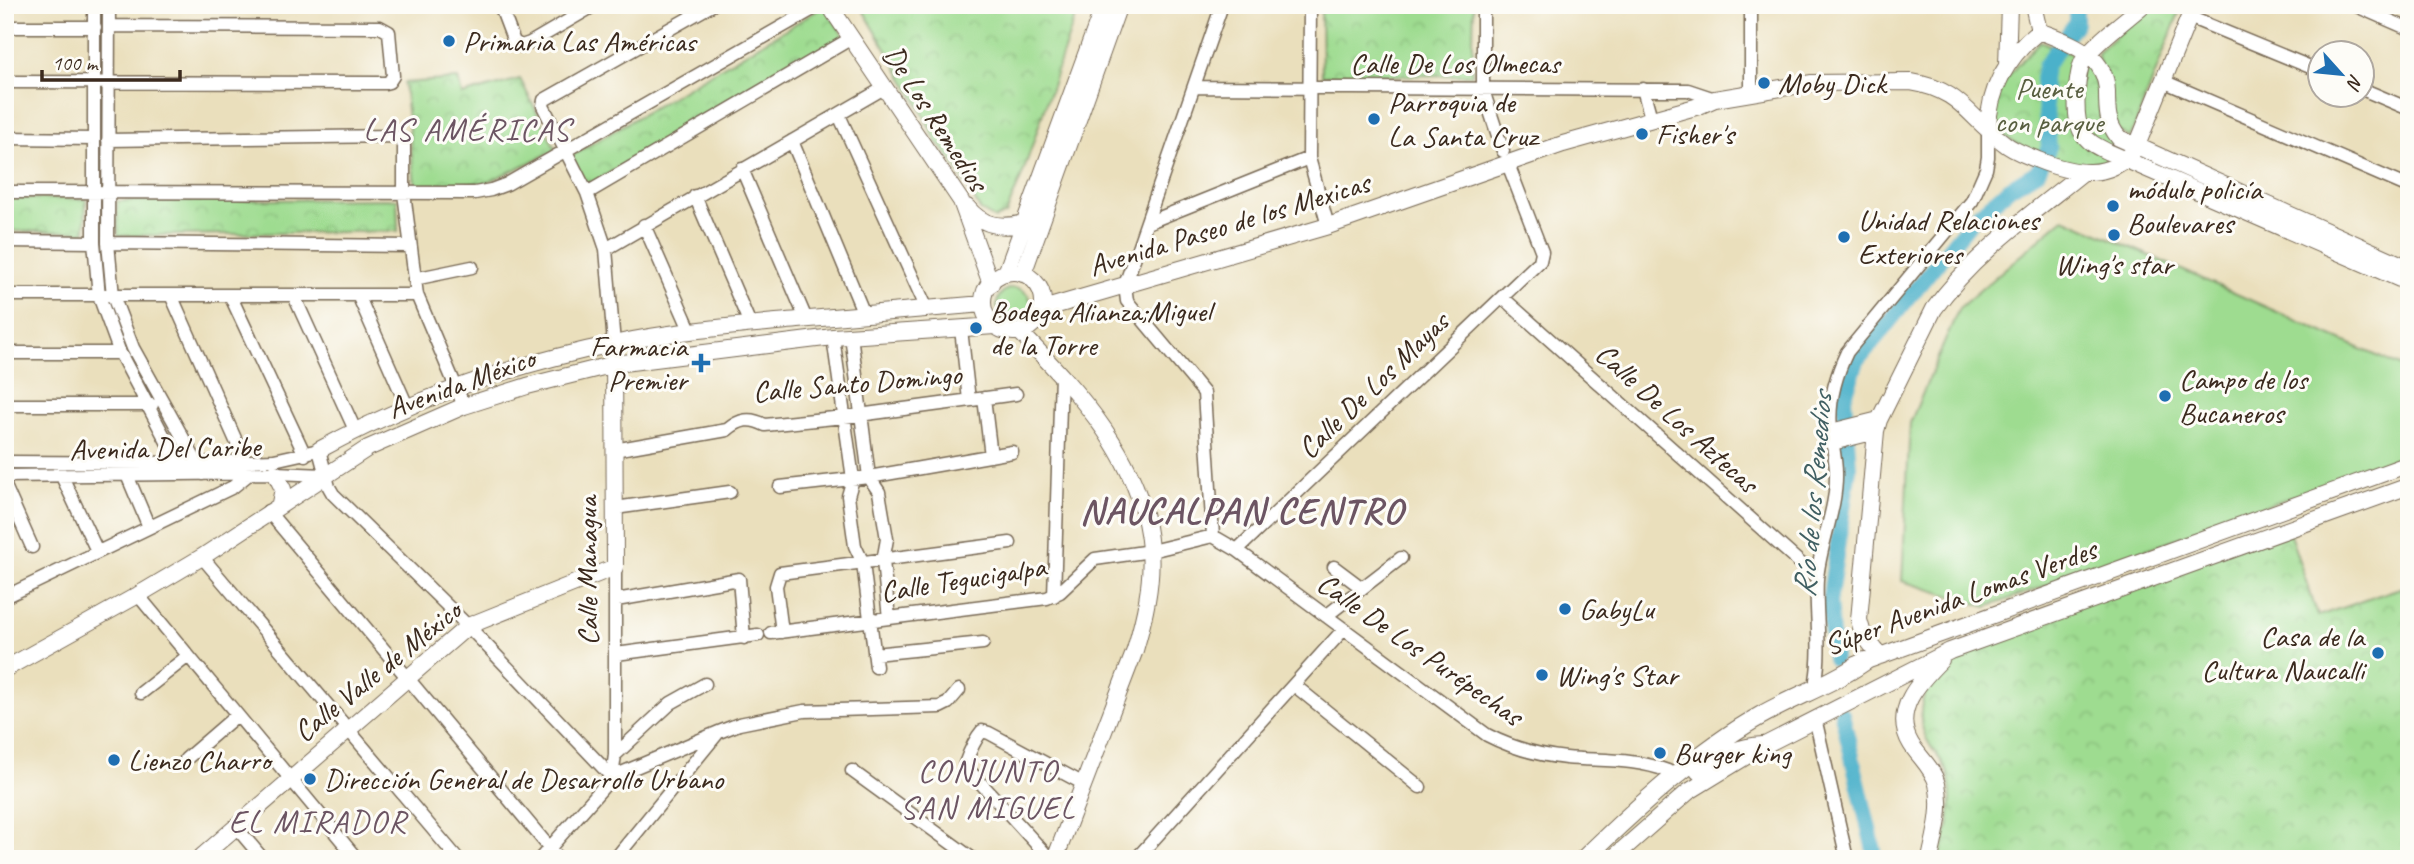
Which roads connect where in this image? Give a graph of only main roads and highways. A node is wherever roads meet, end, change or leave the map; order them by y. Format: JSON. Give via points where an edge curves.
{"nodes":[{"id":1,"x":829,"y":5,"type":"edge"},
{"id":2,"x":1104,"y":5,"type":"edge"},
{"id":3,"x":1119,"y":5,"type":"edge"},
{"id":4,"x":2009,"y":5,"type":"edge"},
{"id":5,"x":2032,"y":5,"type":"edge"},
{"id":6,"x":2143,"y":5,"type":"edge"},
{"id":7,"x":2191,"y":11,"type":"edge"},
{"id":8,"x":2047,"y":34,"type":"junction"},
{"id":9,"x":2083,"y":50,"type":"junction"},
{"id":10,"x":2007,"y":65,"type":"junction"},
{"id":11,"x":1988,"y":128,"type":"junction"},
{"id":12,"x":2131,"y":154,"type":"junction"},
{"id":13,"x":2081,"y":173,"type":"junction"},
{"id":14,"x":961,"y":201,"type":"junction"},
{"id":15,"x":1024,"y":223,"type":"junction"},
{"id":16,"x":1023,"y":274,"type":"junction"},
{"id":17,"x":995,"y":276,"type":"junction"},
{"id":18,"x":2408,"y":277,"type":"edge"},
{"id":19,"x":983,"y":304,"type":"junction"},
{"id":20,"x":1043,"y":309,"type":"junction"},
{"id":21,"x":995,"y":326,"type":"junction"},
{"id":22,"x":717,"y":328,"type":"junction"},
{"id":23,"x":1026,"y":329,"type":"junction"},
{"id":24,"x":614,"y":344,"type":"junction"},
{"id":25,"x":722,"y":350,"type":"junction"},
{"id":26,"x":615,"y":364,"type":"junction"},
{"id":27,"x":1870,"y":427,"type":"junction"},
{"id":28,"x":1834,"y":436,"type":"road end"},
{"id":29,"x":312,"y":452,"type":"road end"},
{"id":30,"x":2409,"y":464,"type":"edge"},
{"id":31,"x":275,"y":466,"type":"road end"},
{"id":32,"x":2409,"y":486,"type":"edge"},
{"id":33,"x":274,"y":507,"type":"junction"},
{"id":34,"x":615,"y":567,"type":"joint"},
{"id":35,"x":1919,"y":641,"type":"junction"},
{"id":36,"x":1950,"y":651,"type":"junction"},
{"id":37,"x":1873,"y":659,"type":"junction"},
{"id":38,"x":5,"y":669,"type":"edge"},
{"id":39,"x":1763,"y":746,"type":"junction"},
{"id":40,"x":1627,"y":825,"type":"junction"},
{"id":41,"x":199,"y":859,"type":"edge"},
{"id":42,"x":1052,"y":859,"type":"edge"},
{"id":43,"x":1573,"y":859,"type":"edge"},
{"id":44,"x":1584,"y":859,"type":"edge"},
{"id":45,"x":1594,"y":859,"type":"edge"},
{"id":46,"x":1612,"y":859,"type":"edge"},
{"id":47,"x":1930,"y":859,"type":"edge"}],
"edges":[{"from":1,"to":14,"type":"main road","name":"De Los Remedios"},
{"from":2,"to":15,"type":"main road"},
{"from":3,"to":16,"type":"main road"},
{"from":4,"to":10,"type":"main road"},
{"from":5,"to":8,"type":"main road"},
{"from":6,"to":9,"type":"main road"},
{"from":7,"to":12,"type":"main road"},
{"from":8,"to":9,"type":"main road"},
{"from":8,"to":10,"type":"main road","via":[[2028,40]]},
{"from":9,"to":12,"type":"main road","via":[[2100,67],[2113,131]]},
{"from":9,"to":12,"type":"main road","via":[[2079,126],[2089,141]]},
{"from":10,"to":11,"type":"main road","via":[[1991,99]]},
{"from":11,"to":13,"type":"main road","name":"Avenida Paseo de los Mexicas","via":[[2004,144]]},
{"from":11,"to":20,"type":"main road","name":"Avenida Paseo de los Mexicas","via":[[1954,97],[1911,82],[1812,83],[1715,99],[1506,157],[1328,226]]},
{"from":12,"to":13,"type":"main road","via":[[2099,171]]},
{"from":12,"to":18,"type":"main road"},
{"from":13,"to":27,"type":"main road","via":[[1989,248],[1946,293]]},
{"from":14,"to":15,"type":"main road","via":[[992,225]]},
{"from":14,"to":17,"type":"main road","name":"De Los Remedios"},
{"from":15,"to":17,"type":"main road"},
{"from":16,"to":17,"type":"main road"},
{"from":16,"to":20,"type":"main road","via":[[1040,288]]},
{"from":17,"to":19,"type":"main road"},
{"from":19,"to":21,"type":"main road"},
{"from":19,"to":22,"type":"main road","name":"Avenida México"},
{"from":20,"to":23,"type":"main road"},
{"from":21,"to":23,"type":"main road","via":[[1010,332]]},
{"from":21,"to":25,"type":"main road","name":"Avenida México","via":[[851,335]]},
{"from":22,"to":24,"type":"main road","name":"Avenida México"},
{"from":22,"to":25,"type":"main road"},
{"from":23,"to":42,"type":"main road","via":[[1123,459],[1137,492],[1151,551],[1145,617],[1135,650]]},
{"from":24,"to":26,"type":"main road","name":"Calle Managua"},
{"from":24,"to":29,"type":"main road","name":"Avenida México","via":[[456,387]]},
{"from":25,"to":26,"type":"main road","name":"Avenida México"},
{"from":26,"to":33,"type":"main road","name":"Avenida México","via":[[464,406],[368,448]]},
{"from":26,"to":34,"type":"main road","name":"Calle Managua"},
{"from":27,"to":28,"type":"main road"},
{"from":27,"to":37,"type":"main road","via":[[1859,620]]},
{"from":30,"to":35,"type":"main road","name":"Súper Avenida Lomas Verdes"},
{"from":31,"to":33,"type":"main road","via":[[282,489]]},
{"from":32,"to":36,"type":"main road","name":"Súper Avenida Lomas Verdes"},
{"from":33,"to":38,"type":"main road","name":"Avenida México","via":[[138,596]]},
{"from":34,"to":41,"type":"main road","name":"Calle Valle de México","via":[[468,626]]},
{"from":35,"to":36,"type":"main road"},
{"from":35,"to":37,"type":"main road","name":"Súper Avenida Lomas Verdes"},
{"from":36,"to":39,"type":"main road","name":"Súper Avenida Lomas Verdes"},
{"from":36,"to":47,"type":"main road","via":[[1917,684],[1905,712],[1909,741],[1937,785],[1940,806]]},
{"from":37,"to":40,"type":"highway","via":[[1720,742]]},
{"from":37,"to":43,"type":"main road","name":"Súper Avenida Lomas Verdes","via":[[1816,680],[1744,719],[1668,771]]},
{"from":39,"to":40,"type":"highway","via":[[1718,758]]},
{"from":39,"to":46,"type":"main road","name":"Súper Avenida Lomas Verdes","via":[[1688,792]]},
{"from":40,"to":44,"type":"highway"},
{"from":40,"to":45,"type":"highway"}]}
